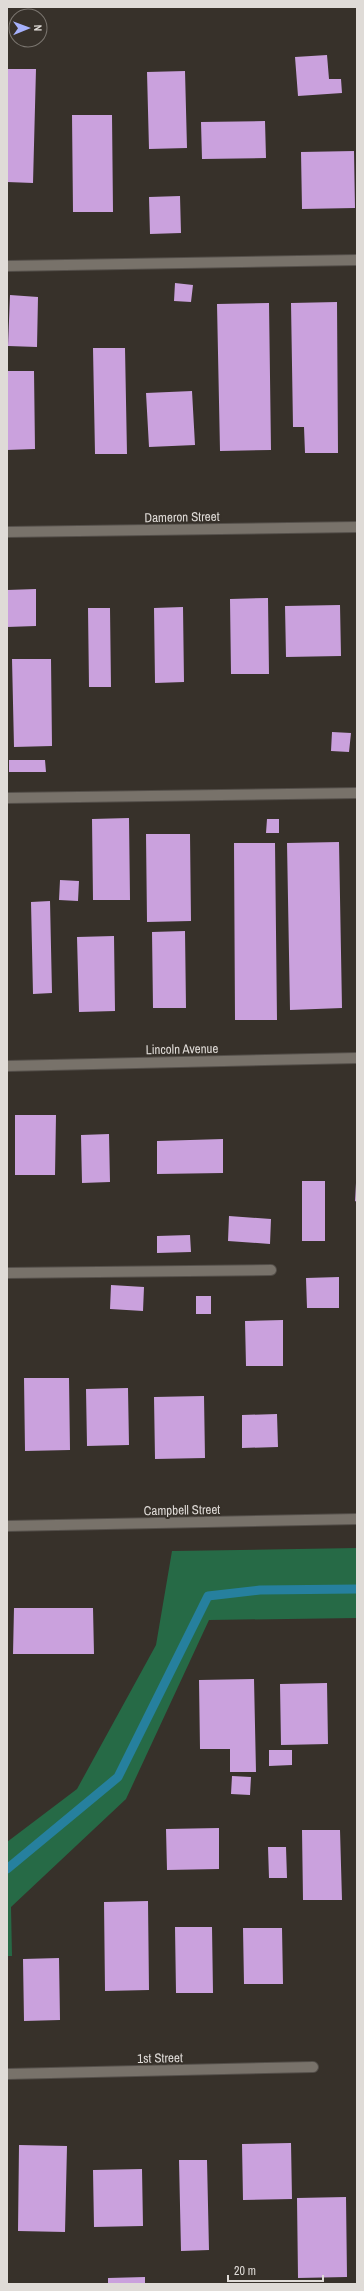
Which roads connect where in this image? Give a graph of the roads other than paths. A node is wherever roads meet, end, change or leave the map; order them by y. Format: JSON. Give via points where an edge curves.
{"nodes":[{"id":1,"x":357,"y":260,"type":"edge"},
{"id":2,"x":7,"y":266,"type":"edge"},
{"id":3,"x":357,"y":527,"type":"edge"},
{"id":4,"x":7,"y":532,"type":"edge"},
{"id":5,"x":357,"y":793,"type":"edge"},
{"id":6,"x":7,"y":798,"type":"edge"},
{"id":7,"x":357,"y":1058,"type":"edge"},
{"id":8,"x":7,"y":1066,"type":"edge"},
{"id":9,"x":271,"y":1270,"type":"dead end"},
{"id":10,"x":7,"y":1273,"type":"edge"},
{"id":11,"x":357,"y":1519,"type":"edge"},
{"id":12,"x":7,"y":1526,"type":"edge"},
{"id":13,"x":313,"y":2067,"type":"dead end"},
{"id":14,"x":7,"y":2074,"type":"edge"}],
"edges":[{"from":1,"to":2,"type":"street"},
{"from":3,"to":4,"type":"street","name":"Dameron Street"},
{"from":5,"to":6,"type":"street"},
{"from":7,"to":8,"type":"street","name":"Lincoln Avenue"},
{"from":9,"to":10,"type":"street"},
{"from":11,"to":12,"type":"street","name":"Campbell Street"},
{"from":13,"to":14,"type":"street","name":"1st Street"}]}
